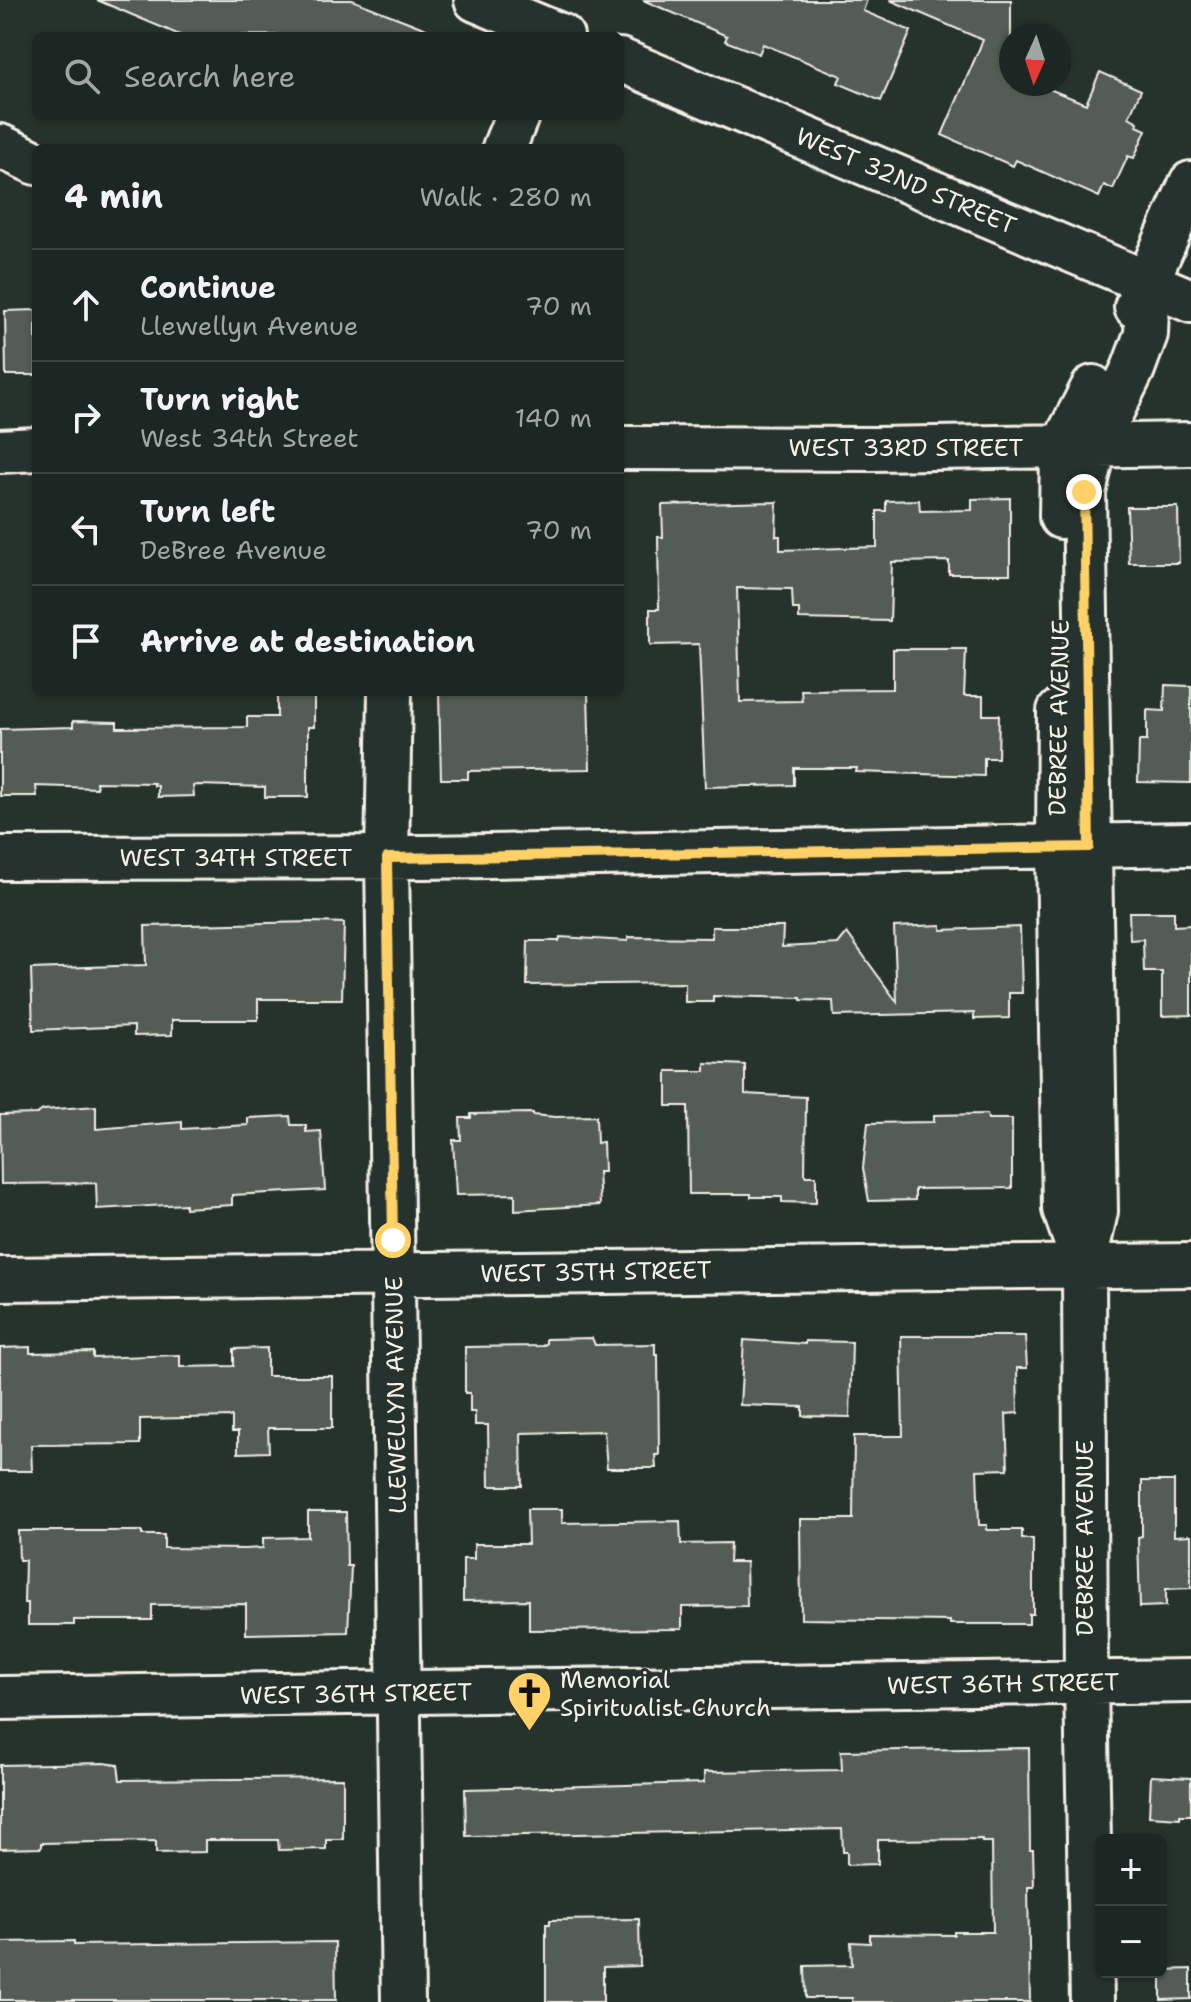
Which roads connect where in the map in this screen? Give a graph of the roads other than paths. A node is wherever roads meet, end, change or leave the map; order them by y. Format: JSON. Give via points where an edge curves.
{"nodes":[{"id":1,"x":476,"y":0,"type":"edge"},
{"id":2,"x":558,"y":26,"type":"edge"},
{"id":3,"x":624,"y":62,"type":"edge"},
{"id":4,"x":515,"y":120,"type":"edge"},
{"id":5,"x":506,"y":144,"type":"edge"},
{"id":6,"x":0,"y":146,"type":"edge"},
{"id":7,"x":32,"y":161,"type":"edge"},
{"id":8,"x":1191,"y":183,"type":"edge"},
{"id":9,"x":1148,"y":283,"type":"junction"},
{"id":10,"x":1191,"y":301,"type":"edge"},
{"id":11,"x":632,"y":443,"type":"edge"},
{"id":12,"x":1191,"y":444,"type":"edge"},
{"id":13,"x":1078,"y":446,"type":"junction"},
{"id":14,"x":32,"y":449,"type":"edge"},
{"id":15,"x":0,"y":451,"type":"edge"},
{"id":16,"x":390,"y":696,"type":"edge"},
{"id":17,"x":1191,"y":844,"type":"edge"},
{"id":18,"x":1074,"y":847,"type":"junction"},
{"id":19,"x":0,"y":858,"type":"edge"},
{"id":20,"x":387,"y":858,"type":"junction"},
{"id":21,"x":1191,"y":1265,"type":"edge"},
{"id":22,"x":1084,"y":1267,"type":"junction"},
{"id":23,"x":394,"y":1275,"type":"junction"},
{"id":24,"x":0,"y":1279,"type":"edge"},
{"id":25,"x":1191,"y":1681,"type":"edge"},
{"id":26,"x":1086,"y":1683,"type":"junction"},
{"id":27,"x":400,"y":1694,"type":"junction"},
{"id":28,"x":0,"y":1698,"type":"edge"},
{"id":29,"x":403,"y":2002,"type":"edge"},
{"id":30,"x":1092,"y":2002,"type":"edge"}],
"edges":[{"from":1,"to":2,"type":"street"},
{"from":3,"to":9,"type":"street","name":"WEST 32ND STREET"},
{"from":4,"to":5,"type":"street"},
{"from":6,"to":7,"type":"street"},
{"from":8,"to":9,"type":"street","name":"DEBREE AVENUE"},
{"from":9,"to":10,"type":"street","name":"WEST 32ND STREET"},
{"from":9,"to":13,"type":"street","name":"DEBREE AVENUE","via":[[1146,334],[1133,369]]},
{"from":11,"to":13,"type":"street","name":"WEST 33RD STREET"},
{"from":12,"to":13,"type":"street","name":"WEST 33RD STREET"},
{"from":13,"to":18,"type":"street","name":"DEBREE AVENUE","via":[[1084,492]]},
{"from":14,"to":15,"type":"street"},
{"from":16,"to":20,"type":"street","name":"LLEWELLYN AVENUE"},
{"from":17,"to":18,"type":"street","name":"WEST 34TH STREET"},
{"from":18,"to":20,"type":"street","name":"WEST 34TH STREET"},
{"from":18,"to":22,"type":"street","name":"DEBREE AVENUE","via":[[1096,1211]]},
{"from":19,"to":20,"type":"street","name":"WEST 34TH STREET"},
{"from":20,"to":23,"type":"street","name":"LLEWELLYN AVENUE"},
{"from":21,"to":22,"type":"street","name":"WEST 35TH STREET"},
{"from":22,"to":23,"type":"street","name":"WEST 35TH STREET"},
{"from":22,"to":26,"type":"street","name":"DEBREE AVENUE"},
{"from":23,"to":24,"type":"street","name":"WEST 35TH STREET"},
{"from":23,"to":27,"type":"street","name":"LLEWELLYN AVENUE"},
{"from":25,"to":26,"type":"street","name":"WEST 36TH STREET"},
{"from":26,"to":27,"type":"street","name":"WEST 36TH STREET"},
{"from":26,"to":30,"type":"street","name":"DEBREE AVENUE"},
{"from":27,"to":28,"type":"street","name":"WEST 36TH STREET"},
{"from":27,"to":29,"type":"street","name":"LLEWELLYN AVENUE"}]}
